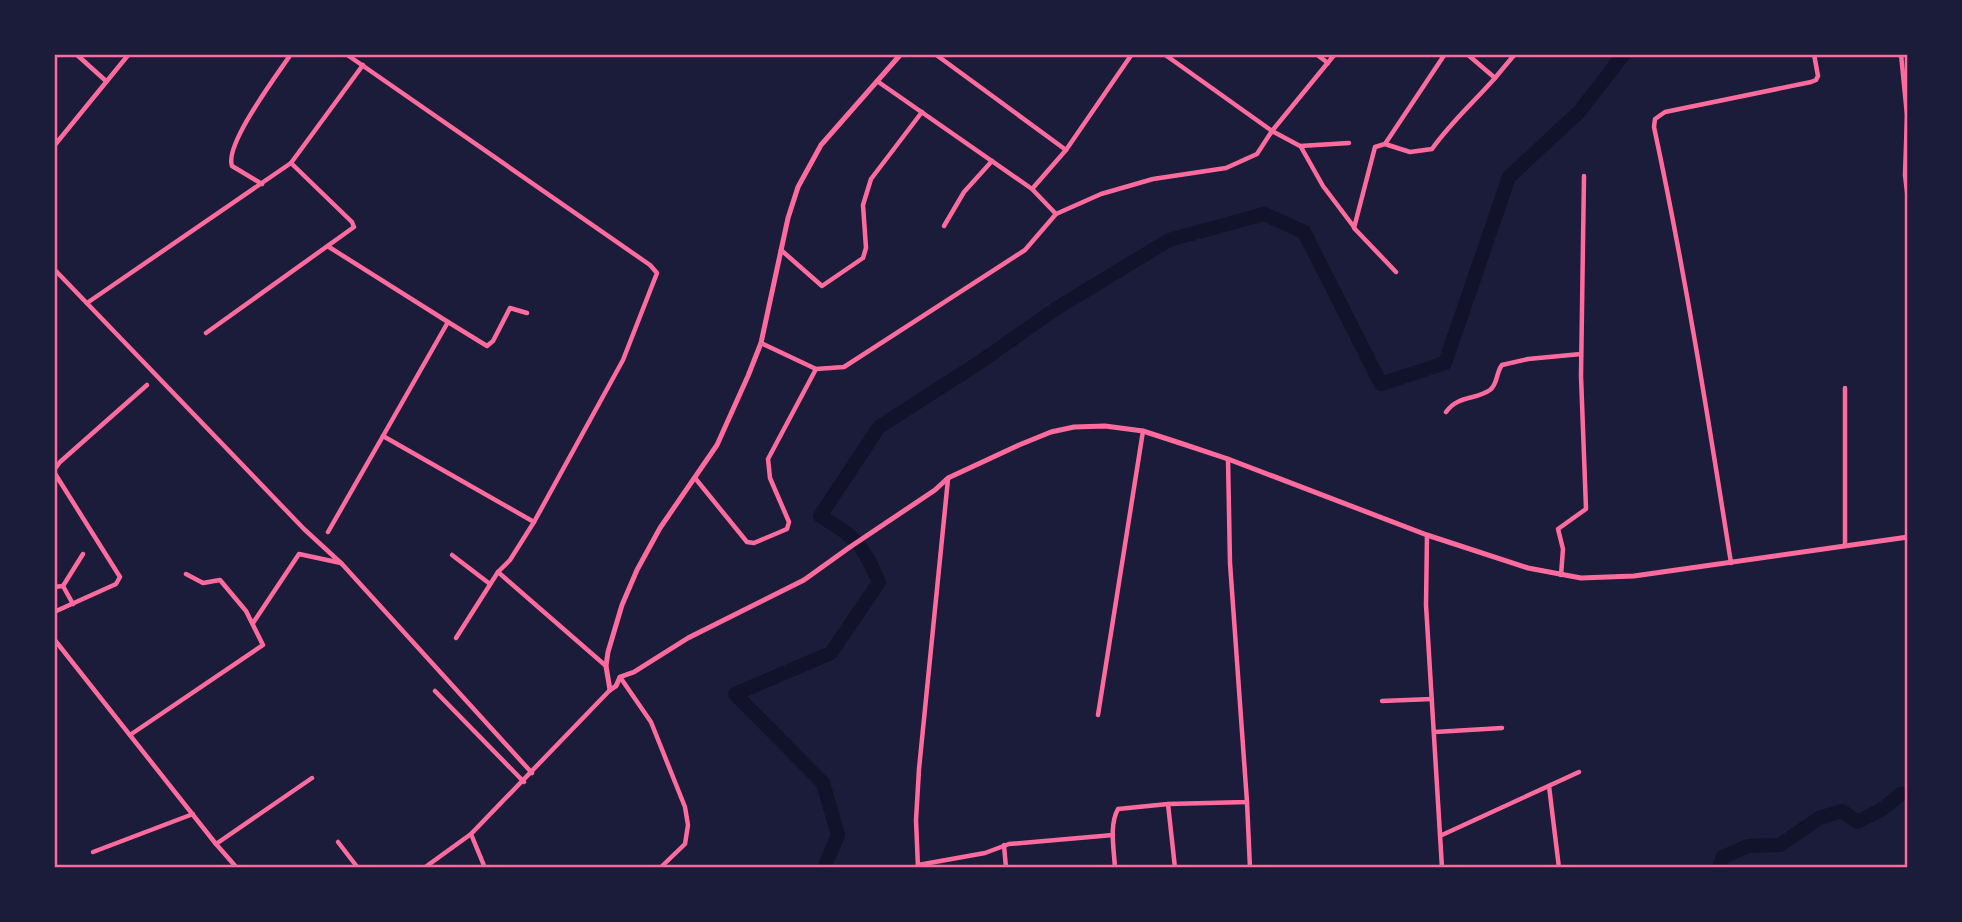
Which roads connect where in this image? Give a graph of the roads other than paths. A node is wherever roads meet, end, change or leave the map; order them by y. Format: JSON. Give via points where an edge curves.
{"nodes":[{"id":1,"x":76,"y":54,"type":"edge"},
{"id":2,"x":129,"y":54,"type":"edge"},
{"id":3,"x":291,"y":54,"type":"edge"},
{"id":4,"x":346,"y":54,"type":"edge"},
{"id":5,"x":901,"y":54,"type":"edge"},
{"id":6,"x":935,"y":54,"type":"edge"},
{"id":7,"x":1132,"y":54,"type":"edge"},
{"id":8,"x":1164,"y":54,"type":"edge"},
{"id":9,"x":1315,"y":54,"type":"edge"},
{"id":10,"x":1335,"y":54,"type":"edge"},
{"id":11,"x":1445,"y":54,"type":"edge"},
{"id":12,"x":1468,"y":54,"type":"edge"},
{"id":13,"x":1515,"y":54,"type":"edge"},
{"id":14,"x":1814,"y":54,"type":"edge"},
{"id":15,"x":1901,"y":54,"type":"edge"},
{"id":16,"x":1328,"y":63,"type":"junction"},
{"id":17,"x":363,"y":65,"type":"junction"},
{"id":18,"x":1495,"y":78,"type":"junction"},
{"id":19,"x":106,"y":81,"type":"junction"},
{"id":20,"x":877,"y":81,"type":"junction"},
{"id":21,"x":922,"y":113,"type":"junction"},
{"id":22,"x":1272,"y":131,"type":"junction"},
{"id":23,"x":1349,"y":143,"type":"dead end"},
{"id":24,"x":1385,"y":144,"type":"junction"},
{"id":25,"x":54,"y":146,"type":"edge"},
{"id":26,"x":1300,"y":146,"type":"junction"},
{"id":27,"x":1066,"y":150,"type":"junction"},
{"id":28,"x":992,"y":161,"type":"junction"},
{"id":29,"x":291,"y":163,"type":"junction"},
{"id":30,"x":1584,"y":176,"type":"dead end"},
{"id":31,"x":262,"y":184,"type":"junction"},
{"id":32,"x":1032,"y":189,"type":"junction"},
{"id":33,"x":1908,"y":201,"type":"edge"},
{"id":34,"x":1056,"y":214,"type":"junction"},
{"id":35,"x":944,"y":226,"type":"dead end"},
{"id":36,"x":1354,"y":228,"type":"junction"},
{"id":37,"x":330,"y":247,"type":"junction"},
{"id":38,"x":781,"y":250,"type":"junction"},
{"id":39,"x":54,"y":269,"type":"edge"},
{"id":40,"x":1396,"y":272,"type":"dead end"},
{"id":41,"x":87,"y":303,"type":"junction"},
{"id":42,"x":527,"y":313,"type":"dead end"},
{"id":43,"x":448,"y":322,"type":"junction"},
{"id":44,"x":206,"y":334,"type":"dead end"},
{"id":45,"x":761,"y":344,"type":"junction"},
{"id":46,"x":1581,"y":354,"type":"junction"},
{"id":47,"x":816,"y":369,"type":"junction"},
{"id":48,"x":147,"y":385,"type":"dead end"},
{"id":49,"x":1845,"y":388,"type":"dead end"},
{"id":50,"x":1446,"y":412,"type":"dead end"},
{"id":51,"x":1143,"y":431,"type":"junction"},
{"id":52,"x":383,"y":436,"type":"junction"},
{"id":53,"x":1228,"y":459,"type":"junction"},
{"id":54,"x":54,"y":471,"type":"edge"},
{"id":55,"x":695,"y":478,"type":"junction"},
{"id":56,"x":948,"y":478,"type":"junction"},
{"id":57,"x":534,"y":522,"type":"junction"},
{"id":58,"x":328,"y":532,"type":"dead end"},
{"id":59,"x":1427,"y":535,"type":"junction"},
{"id":60,"x":1908,"y":537,"type":"edge"},
{"id":61,"x":1845,"y":546,"type":"junction"},
{"id":62,"x":83,"y":554,"type":"dead end"},
{"id":63,"x":452,"y":555,"type":"dead end"},
{"id":64,"x":1731,"y":563,"type":"junction"},
{"id":65,"x":342,"y":564,"type":"junction"},
{"id":66,"x":498,"y":572,"type":"junction"},
{"id":67,"x":186,"y":574,"type":"dead end"},
{"id":68,"x":1561,"y":576,"type":"junction"},
{"id":69,"x":490,"y":584,"type":"junction"},
{"id":70,"x":63,"y":586,"type":"junction"},
{"id":71,"x":54,"y":587,"type":"edge"},
{"id":72,"x":73,"y":604,"type":"junction"},
{"id":73,"x":54,"y":612,"type":"edge"},
{"id":74,"x":253,"y":623,"type":"junction"},
{"id":75,"x":456,"y":638,"type":"dead end"},
{"id":76,"x":54,"y":639,"type":"edge"},
{"id":77,"x":606,"y":666,"type":"junction"},
{"id":78,"x":620,"y":677,"type":"junction"},
{"id":79,"x":610,"y":690,"type":"junction"},
{"id":80,"x":435,"y":691,"type":"dead end"},
{"id":81,"x":1432,"y":699,"type":"junction"},
{"id":82,"x":1382,"y":701,"type":"dead end"},
{"id":83,"x":1098,"y":715,"type":"dead end"},
{"id":84,"x":1502,"y":728,"type":"dead end"},
{"id":85,"x":1435,"y":732,"type":"junction"},
{"id":86,"x":130,"y":735,"type":"junction"},
{"id":87,"x":1579,"y":772,"type":"dead end"},
{"id":88,"x":532,"y":773,"type":"junction"},
{"id":89,"x":312,"y":778,"type":"dead end"},
{"id":90,"x":524,"y":782,"type":"junction"},
{"id":91,"x":1549,"y":786,"type":"junction"},
{"id":92,"x":1247,"y":802,"type":"junction"},
{"id":93,"x":1168,"y":804,"type":"junction"},
{"id":94,"x":192,"y":814,"type":"junction"},
{"id":95,"x":471,"y":834,"type":"junction"},
{"id":96,"x":1113,"y":835,"type":"junction"},
{"id":97,"x":1442,"y":835,"type":"junction"},
{"id":98,"x":338,"y":842,"type":"dead end"},
{"id":99,"x":216,"y":844,"type":"junction"},
{"id":100,"x":1004,"y":845,"type":"junction"},
{"id":101,"x":93,"y":852,"type":"dead end"},
{"id":102,"x":918,"y":866,"type":"edge"},
{"id":103,"x":237,"y":868,"type":"edge"},
{"id":104,"x":358,"y":868,"type":"edge"},
{"id":105,"x":424,"y":868,"type":"edge"},
{"id":106,"x":485,"y":868,"type":"edge"},
{"id":107,"x":660,"y":868,"type":"edge"},
{"id":108,"x":1006,"y":868,"type":"edge"},
{"id":109,"x":1115,"y":868,"type":"edge"},
{"id":110,"x":1175,"y":868,"type":"edge"},
{"id":111,"x":1250,"y":868,"type":"edge"},
{"id":112,"x":1442,"y":868,"type":"edge"},
{"id":113,"x":1559,"y":868,"type":"edge"}],
"edges":[{"from":1,"to":19,"type":"street"},
{"from":2,"to":19,"type":"street"},
{"from":3,"to":31,"type":"street","via":[[239,134],[230,156],[232,166]]},
{"from":4,"to":17,"type":"street"},
{"from":5,"to":20,"type":"street"},
{"from":6,"to":27,"type":"street"},
{"from":7,"to":27,"type":"street"},
{"from":8,"to":22,"type":"street"},
{"from":9,"to":16,"type":"street"},
{"from":10,"to":16,"type":"street"},
{"from":11,"to":24,"type":"street"},
{"from":12,"to":18,"type":"street"},
{"from":13,"to":18,"type":"street"},
{"from":14,"to":64,"type":"street","via":[[1816,80],[1665,112],[1654,127],[1695,332]]},
{"from":15,"to":33,"type":"street"},
{"from":16,"to":22,"type":"street"},
{"from":17,"to":29,"type":"street"},
{"from":17,"to":57,"type":"street","via":[[657,274],[623,360]]},
{"from":18,"to":24,"type":"street","via":[[1432,149],[1410,152]]},
{"from":19,"to":25,"type":"street"},
{"from":20,"to":21,"type":"street"},
{"from":20,"to":38,"type":"street","via":[[811,162],[798,187]]},
{"from":21,"to":28,"type":"street"},
{"from":21,"to":38,"type":"street","via":[[871,179],[863,205],[863,258],[822,286]]},
{"from":22,"to":26,"type":"street"},
{"from":22,"to":34,"type":"street","via":[[1257,153],[1226,168],[1153,178]]},
{"from":23,"to":26,"type":"street"},
{"from":24,"to":36,"type":"street","via":[[1375,147]]},
{"from":26,"to":36,"type":"street"},
{"from":27,"to":32,"type":"street"},
{"from":28,"to":32,"type":"street"},
{"from":28,"to":35,"type":"street","via":[[964,192]]},
{"from":29,"to":31,"type":"street"},
{"from":29,"to":37,"type":"street","via":[[352,222],[354,228]]},
{"from":30,"to":46,"type":"street"},
{"from":31,"to":41,"type":"street"},
{"from":32,"to":34,"type":"street"},
{"from":34,"to":47,"type":"street","via":[[1025,250],[905,328],[844,367]]},
{"from":36,"to":40,"type":"street"},
{"from":37,"to":43,"type":"street"},
{"from":37,"to":44,"type":"street"},
{"from":38,"to":45,"type":"street"},
{"from":39,"to":41,"type":"street"},
{"from":41,"to":65,"type":"street"},
{"from":42,"to":43,"type":"street","via":[[510,308],[487,346]]},
{"from":43,"to":52,"type":"street"},
{"from":45,"to":47,"type":"street"},
{"from":45,"to":55,"type":"street","via":[[717,445]]},
{"from":46,"to":50,"type":"street","via":[[1502,365],[1489,391],[1459,400]]},
{"from":46,"to":68,"type":"street","via":[[1586,509],[1558,530],[1563,549]]},
{"from":47,"to":55,"type":"street","via":[[768,459],[770,478],[789,522],[787,529],[747,542]]},
{"from":48,"to":54,"type":"street"},
{"from":49,"to":61,"type":"street"},
{"from":51,"to":53,"type":"street"},
{"from":51,"to":56,"type":"street","via":[[1105,426],[1062,429]]},
{"from":51,"to":83,"type":"street"},
{"from":52,"to":57,"type":"street"},
{"from":52,"to":58,"type":"street"},
{"from":53,"to":59,"type":"street"},
{"from":53,"to":92,"type":"street","via":[[1230,563]]},
{"from":54,"to":72,"type":"street","via":[[120,577],[116,584]]},
{"from":55,"to":77,"type":"street","via":[[637,570]]},
{"from":56,"to":78,"type":"street","via":[[786,590]]},
{"from":56,"to":102,"type":"street","via":[[919,769]]},
{"from":57,"to":66,"type":"street"},
{"from":59,"to":68,"type":"street"},
{"from":59,"to":81,"type":"street"},
{"from":60,"to":61,"type":"street"},
{"from":61,"to":64,"type":"street"},
{"from":62,"to":70,"type":"street"},
{"from":63,"to":69,"type":"street"},
{"from":64,"to":68,"type":"street","via":[[1605,578]]},
{"from":65,"to":74,"type":"street","via":[[299,554]]},
{"from":65,"to":88,"type":"street"},
{"from":66,"to":69,"type":"street"},
{"from":66,"to":77,"type":"street"},
{"from":67,"to":74,"type":"street","via":[[203,583],[220,580]]},
{"from":69,"to":75,"type":"street"},
{"from":70,"to":71,"type":"street"},
{"from":70,"to":72,"type":"street"},
{"from":72,"to":73,"type":"street"},
{"from":74,"to":86,"type":"street","via":[[263,645]]},
{"from":76,"to":86,"type":"street"},
{"from":77,"to":79,"type":"street"},
{"from":78,"to":79,"type":"street"},
{"from":78,"to":107,"type":"street","via":[[651,722],[685,807],[685,844]]},
{"from":79,"to":88,"type":"street"},
{"from":80,"to":90,"type":"street"},
{"from":81,"to":82,"type":"street"},
{"from":81,"to":85,"type":"street"},
{"from":84,"to":85,"type":"street"},
{"from":85,"to":97,"type":"street"},
{"from":86,"to":94,"type":"street"},
{"from":87,"to":91,"type":"street"},
{"from":88,"to":90,"type":"street"},
{"from":89,"to":99,"type":"street"},
{"from":90,"to":95,"type":"street"},
{"from":91,"to":97,"type":"street"},
{"from":91,"to":113,"type":"street"},
{"from":92,"to":93,"type":"street"},
{"from":92,"to":111,"type":"street"},
{"from":93,"to":96,"type":"street","via":[[1118,809]]},
{"from":93,"to":110,"type":"street"},
{"from":94,"to":99,"type":"street"},
{"from":94,"to":101,"type":"street"},
{"from":95,"to":105,"type":"street"},
{"from":95,"to":106,"type":"street"},
{"from":96,"to":100,"type":"street"},
{"from":96,"to":109,"type":"street"},
{"from":97,"to":112,"type":"street"},
{"from":98,"to":104,"type":"street"},
{"from":99,"to":103,"type":"street"},
{"from":100,"to":102,"type":"street"},
{"from":100,"to":108,"type":"street"}]}
